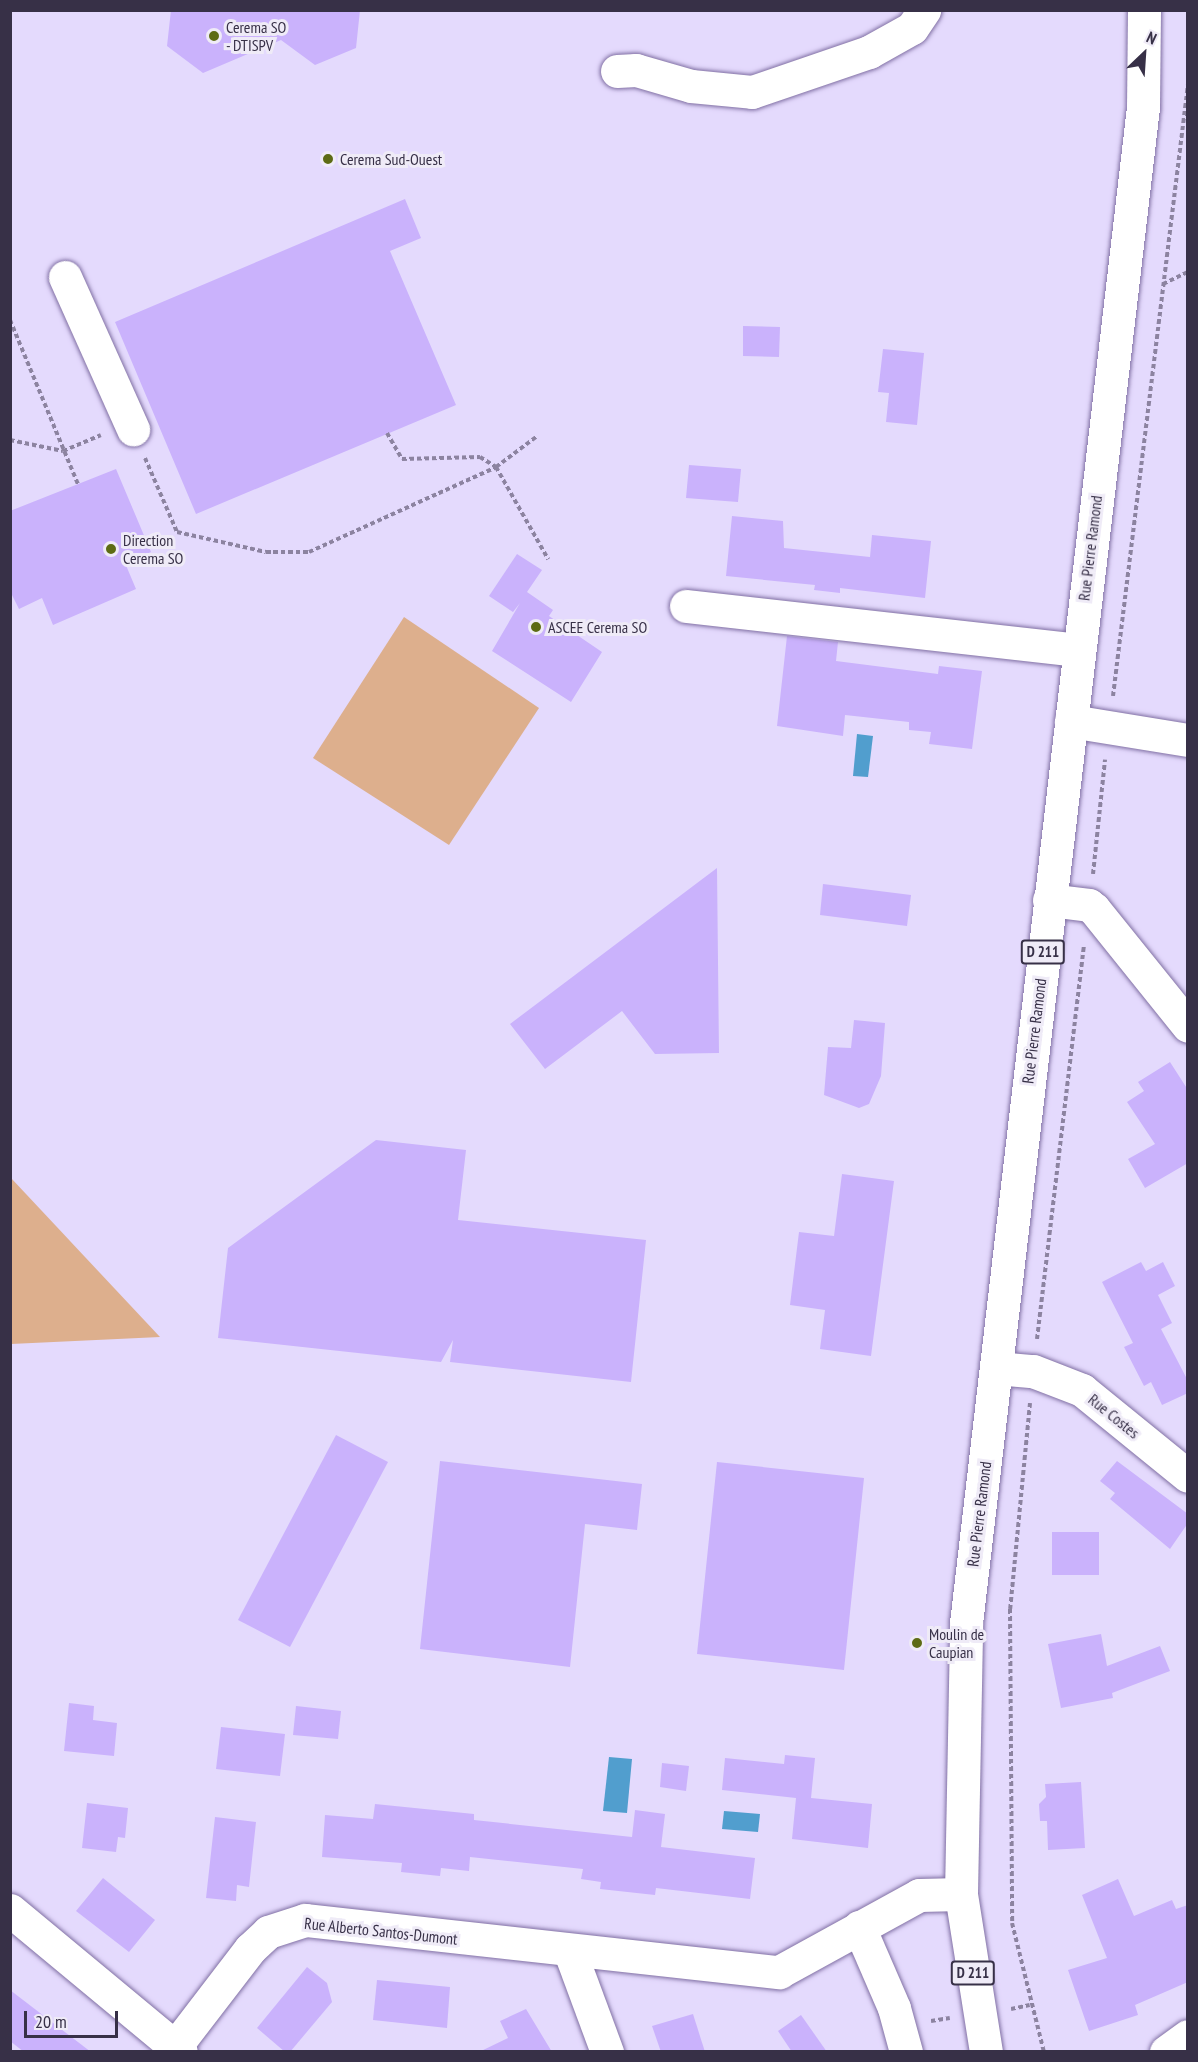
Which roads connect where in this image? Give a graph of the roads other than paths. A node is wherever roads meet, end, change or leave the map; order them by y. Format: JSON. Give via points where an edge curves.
{"nodes":[{"id":1,"x":924,"y":10,"type":"edge"},
{"id":2,"x":1144,"y":10,"type":"edge"},
{"id":3,"x":617,"y":71,"type":"dead end"},
{"id":4,"x":65,"y":277,"type":"dead end"},
{"id":5,"x":132,"y":425,"type":"road end"},
{"id":6,"x":686,"y":606,"type":"dead end"},
{"id":7,"x":1078,"y":650,"type":"junction"},
{"id":8,"x":1071,"y":722,"type":"junction"},
{"id":9,"x":1188,"y":741,"type":"edge"},
{"id":10,"x":1049,"y":900,"type":"junction"},
{"id":11,"x":1188,"y":1026,"type":"edge"},
{"id":12,"x":996,"y":1368,"type":"junction"},
{"id":13,"x":1188,"y":1476,"type":"edge"},
{"id":14,"x":961,"y":1894,"type":"junction"},
{"id":15,"x":10,"y":1910,"type":"edge"},
{"id":16,"x":859,"y":1927,"type":"junction"},
{"id":17,"x":570,"y":1952,"type":"junction"},
{"id":18,"x":1188,"y":2036,"type":"edge"},
{"id":19,"x":176,"y":2050,"type":"edge"},
{"id":20,"x":607,"y":2052,"type":"edge"},
{"id":21,"x":906,"y":2052,"type":"edge"},
{"id":22,"x":986,"y":2052,"type":"edge"},
{"id":23,"x":1166,"y":2052,"type":"edge"}],
"edges":[{"from":1,"to":3,"type":"main road","via":[[912,28],[869,52],[752,92],[691,86],[636,70]]},
{"from":2,"to":7,"type":"main road","name":"Rue Pierre Ramond","number":"D 211","via":[[1143,107]]},
{"from":4,"to":5,"type":"main road"},
{"from":6,"to":7,"type":"main road"},
{"from":7,"to":8,"type":"main road","name":"Rue Pierre Ramond","number":"D 211"},
{"from":8,"to":9,"type":"main road"},
{"from":8,"to":10,"type":"main road","name":"Rue Pierre Ramond","number":"D 211"},
{"from":10,"to":11,"type":"main road","via":[[1089,905]]},
{"from":10,"to":12,"type":"main road","name":"Rue Pierre Ramond","number":"D 211"},
{"from":12,"to":13,"type":"main road","name":"Rue Costes","via":[[1033,1371],[1082,1390]]},
{"from":12,"to":14,"type":"main road","name":"Rue Pierre Ramond","number":"D 211","via":[[966,1623]]},
{"from":14,"to":16,"type":"main road","name":"Rue Alberto Santos-Dumont","via":[[918,1895]]},
{"from":14,"to":22,"type":"main road","name":"Rue Pierre Ramond","number":"D 211"},
{"from":15,"to":19,"type":"main road","name":"Rue Alberto Santos-Dumont"},
{"from":16,"to":17,"type":"main road","name":"Rue Alberto Santos-Dumont","via":[[779,1972]]},
{"from":16,"to":21,"type":"main road","via":[[894,2008]]},
{"from":17,"to":19,"type":"main road","name":"Rue Alberto Santos-Dumont","via":[[305,1920],[268,1932],[250,1949]]},
{"from":17,"to":20,"type":"main road"},
{"from":18,"to":23,"type":"main road"}]}
